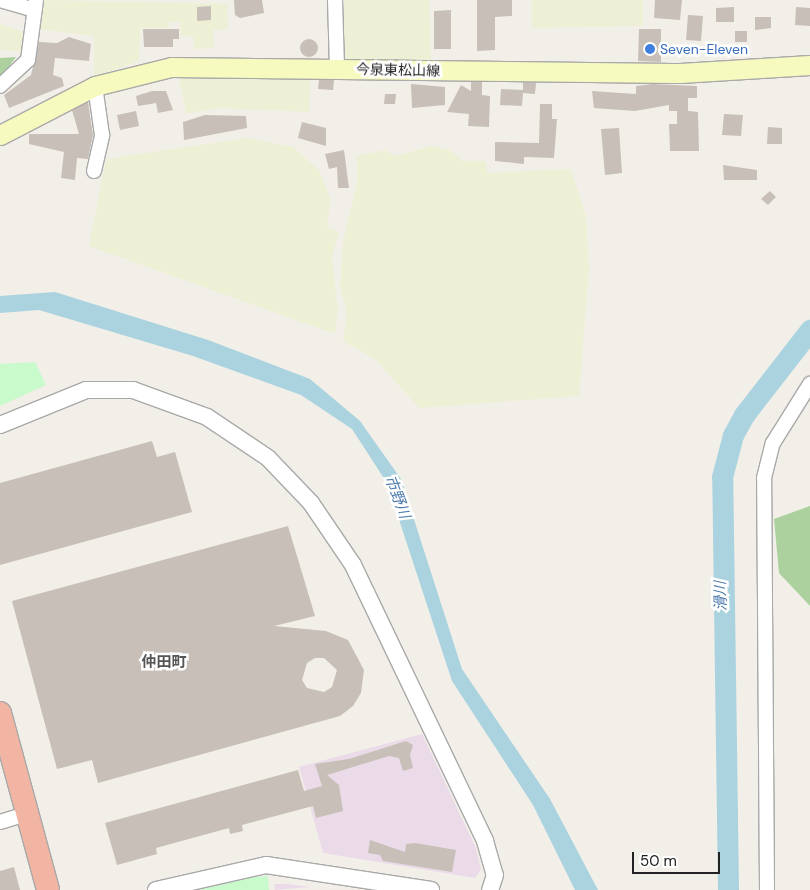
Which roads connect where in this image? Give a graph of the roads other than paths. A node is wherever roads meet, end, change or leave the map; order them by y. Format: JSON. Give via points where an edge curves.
{"nodes":[{"id":1,"x":0,"y":0,"type":"edge"},
{"id":2,"x":335,"y":0,"type":"edge"},
{"id":3,"x":36,"y":5,"type":"edge"},
{"id":4,"x":810,"y":65,"type":"edge"},
{"id":5,"x":338,"y":69,"type":"junction"},
{"id":6,"x":0,"y":86,"type":"edge"},
{"id":7,"x":95,"y":86,"type":"junction"},
{"id":8,"x":0,"y":135,"type":"edge"},
{"id":9,"x":94,"y":171,"type":"dead end"},
{"id":10,"x":810,"y":384,"type":"edge"},
{"id":11,"x":0,"y":425,"type":"edge"},
{"id":12,"x":0,"y":714,"type":"edge"},
{"id":13,"x":0,"y":760,"type":"edge"},
{"id":14,"x":8,"y":820,"type":"edge"},
{"id":15,"x":36,"y":890,"type":"edge"},
{"id":16,"x":48,"y":890,"type":"edge"},
{"id":17,"x":156,"y":890,"type":"edge"},
{"id":18,"x":431,"y":890,"type":"edge"},
{"id":19,"x":490,"y":890,"type":"edge"},
{"id":20,"x":767,"y":890,"type":"edge"}],
"edges":[{"from":1,"to":3,"type":"street"},
{"from":2,"to":5,"type":"street"},
{"from":3,"to":6,"type":"street","via":[[28,60]]},
{"from":4,"to":5,"type":"main road","name":"今泉東松山線","via":[[680,73]]},
{"from":5,"to":7,"type":"main road","name":"今泉東松山線","via":[[186,66],[130,74]]},
{"from":7,"to":8,"type":"main road","name":"今泉東松山線"},
{"from":7,"to":9,"type":"street","via":[[102,135]]},
{"from":10,"to":20,"type":"street","via":[[773,443],[764,478]]},
{"from":11,"to":19,"type":"street","via":[[86,390],[134,390],[189,408],[268,458],[311,503],[353,565],[485,841],[496,875]]},
{"from":12,"to":16,"type":"highway"},
{"from":13,"to":14,"type":"highway"},
{"from":14,"to":15,"type":"highway"},
{"from":17,"to":18,"type":"street","via":[[266,865]]}]}
